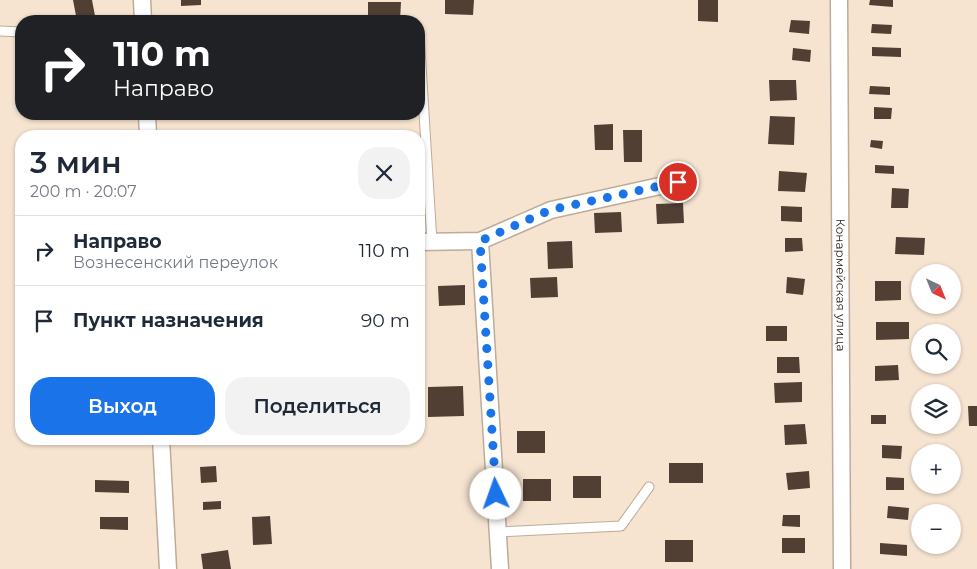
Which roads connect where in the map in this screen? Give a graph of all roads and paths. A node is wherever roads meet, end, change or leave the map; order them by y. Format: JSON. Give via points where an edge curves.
{"nodes":[{"id":1,"x":142,"y":0,"type":"edge"},
{"id":2,"x":839,"y":0,"type":"edge"},
{"id":3,"x":143,"y":15,"type":"edge"},
{"id":4,"x":0,"y":31,"type":"edge"},
{"id":5,"x":15,"y":32,"type":"edge"},
{"id":6,"x":678,"y":182,"type":"dead end"},
{"id":7,"x":480,"y":241,"type":"junction"},
{"id":8,"x":425,"y":242,"type":"edge"},
{"id":9,"x":161,"y":445,"type":"edge"},
{"id":10,"x":650,"y":487,"type":"dead end"},
{"id":11,"x":498,"y":532,"type":"junction"},
{"id":12,"x":168,"y":569,"type":"edge"},
{"id":13,"x":500,"y":569,"type":"edge"},
{"id":14,"x":842,"y":569,"type":"edge"}],
"edges":[{"from":1,"to":3,"type":"street"},
{"from":2,"to":14,"type":"street","name":"Конармейская улица"},
{"from":4,"to":5,"type":"lane"},
{"from":6,"to":7,"type":"street","via":[[550,210]]},
{"from":7,"to":8,"type":"street"},
{"from":7,"to":11,"type":"street"},
{"from":9,"to":12,"type":"street"},
{"from":10,"to":11,"type":"lane","via":[[621,526]]},
{"from":11,"to":13,"type":"street"}]}
